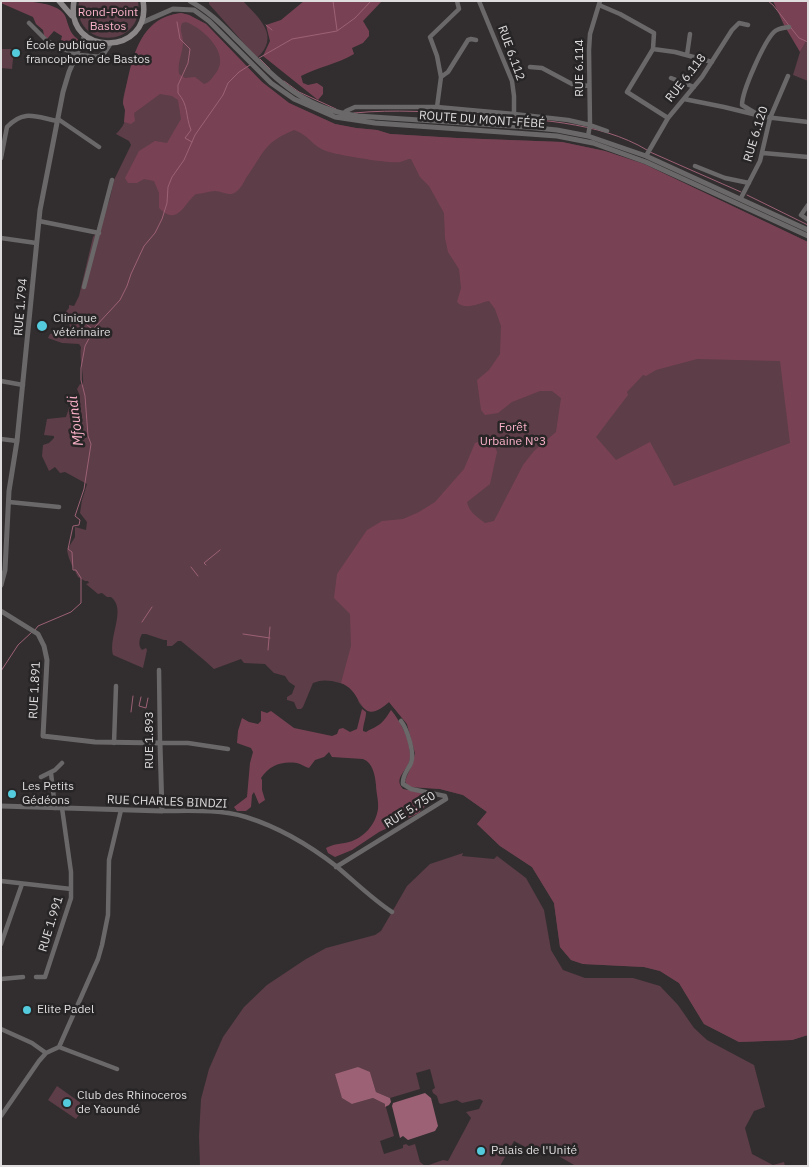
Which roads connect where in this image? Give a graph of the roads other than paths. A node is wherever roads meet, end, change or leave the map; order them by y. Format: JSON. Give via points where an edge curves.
{"nodes":[{"id":1,"x":59,"y":1,"type":"edge"},
{"id":2,"x":74,"y":1,"type":"edge"},
{"id":3,"x":143,"y":1,"type":"edge"},
{"id":4,"x":190,"y":1,"type":"edge"},
{"id":5,"x":457,"y":1,"type":"edge"},
{"id":6,"x":479,"y":1,"type":"edge"},
{"id":7,"x":198,"y":3,"type":"edge"},
{"id":8,"x":600,"y":3,"type":"edge"},
{"id":9,"x":194,"y":10,"type":"junction"},
{"id":10,"x":74,"y":18,"type":"junction"},
{"id":11,"x":29,"y":23,"type":"dead end"},
{"id":12,"x":141,"y":23,"type":"junction"},
{"id":13,"x":748,"y":25,"type":"dead end"},
{"id":14,"x":789,"y":27,"type":"dead end"},
{"id":15,"x":690,"y":34,"type":"dead end"},
{"id":16,"x":85,"y":36,"type":"junction"},
{"id":17,"x":476,"y":40,"type":"dead end"},
{"id":18,"x":110,"y":44,"type":"junction"},
{"id":19,"x":652,"y":49,"type":"junction"},
{"id":20,"x":77,"y":55,"type":"junction"},
{"id":21,"x":687,"y":55,"type":"junction"},
{"id":22,"x":712,"y":62,"type":"junction"},
{"id":23,"x":530,"y":67,"type":"dead end"},
{"id":24,"x":788,"y":76,"type":"dead end"},
{"id":25,"x":441,"y":77,"type":"junction"},
{"id":26,"x":671,"y":78,"type":"dead end"},
{"id":27,"x":589,"y":86,"type":"junction"},
{"id":28,"x":694,"y":88,"type":"junction"},
{"id":29,"x":684,"y":99,"type":"junction"},
{"id":30,"x":438,"y":107,"type":"junction"},
{"id":31,"x":343,"y":114,"type":"junction"},
{"id":32,"x":514,"y":114,"type":"junction"},
{"id":33,"x":758,"y":115,"type":"junction"},
{"id":34,"x":808,"y":117,"type":"edge"},
{"id":35,"x":668,"y":118,"type":"junction"},
{"id":36,"x":770,"y":118,"type":"junction"},
{"id":37,"x":57,"y":120,"type":"junction"},
{"id":38,"x":806,"y":122,"type":"edge"},
{"id":39,"x":590,"y":125,"type":"junction"},
{"id":40,"x":607,"y":131,"type":"dead end"},
{"id":41,"x":588,"y":136,"type":"junction"},
{"id":42,"x":99,"y":147,"type":"dead end"},
{"id":43,"x":763,"y":153,"type":"junction"},
{"id":44,"x":646,"y":156,"type":"junction"},
{"id":45,"x":808,"y":157,"type":"edge"},
{"id":46,"x":1,"y":158,"type":"edge"},
{"id":47,"x":695,"y":166,"type":"dead end"},
{"id":48,"x":112,"y":180,"type":"dead end"},
{"id":49,"x":749,"y":183,"type":"junction"},
{"id":50,"x":741,"y":198,"type":"junction"},
{"id":51,"x":808,"y":205,"type":"edge"},
{"id":52,"x":808,"y":220,"type":"edge"},
{"id":53,"x":39,"y":221,"type":"junction"},
{"id":54,"x":808,"y":230,"type":"edge"},
{"id":55,"x":99,"y":233,"type":"junction"},
{"id":56,"x":808,"y":236,"type":"edge"},
{"id":57,"x":1,"y":238,"type":"edge"},
{"id":58,"x":36,"y":243,"type":"junction"},
{"id":59,"x":84,"y":287,"type":"dead end"},
{"id":60,"x":1,"y":381,"type":"edge"},
{"id":61,"x":23,"y":385,"type":"junction"},
{"id":62,"x":1,"y":439,"type":"edge"},
{"id":63,"x":16,"y":441,"type":"junction"},
{"id":64,"x":9,"y":502,"type":"junction"},
{"id":65,"x":58,"y":507,"type":"dead end"},
{"id":66,"x":3,"y":561,"type":"edge"},
{"id":67,"x":1,"y":585,"type":"edge"},
{"id":68,"x":1,"y":611,"type":"edge"},
{"id":69,"x":159,"y":670,"type":"dead end"},
{"id":70,"x":116,"y":686,"type":"dead end"},
{"id":71,"x":401,"y":721,"type":"dead end"},
{"id":72,"x":114,"y":742,"type":"junction"},
{"id":73,"x":160,"y":743,"type":"junction"},
{"id":74,"x":228,"y":749,"type":"dead end"},
{"id":75,"x":62,"y":763,"type":"dead end"},
{"id":76,"x":52,"y":773,"type":"junction"},
{"id":77,"x":41,"y":777,"type":"dead end"},
{"id":78,"x":1,"y":806,"type":"edge"},
{"id":79,"x":55,"y":808,"type":"junction"},
{"id":80,"x":62,"y":808,"type":"junction"},
{"id":81,"x":121,"y":810,"type":"junction"},
{"id":82,"x":162,"y":811,"type":"junction"},
{"id":83,"x":336,"y":867,"type":"junction"},
{"id":84,"x":1,"y":881,"type":"edge"},
{"id":85,"x":22,"y":884,"type":"junction"},
{"id":86,"x":71,"y":889,"type":"junction"},
{"id":87,"x":392,"y":912,"type":"dead end"},
{"id":88,"x":1,"y":944,"type":"edge"},
{"id":89,"x":24,"y":977,"type":"dead end"},
{"id":90,"x":36,"y":977,"type":"dead end"},
{"id":91,"x":1,"y":979,"type":"edge"},
{"id":92,"x":1,"y":1029,"type":"edge"},
{"id":93,"x":59,"y":1047,"type":"junction"},
{"id":94,"x":46,"y":1053,"type":"junction"},
{"id":95,"x":117,"y":1070,"type":"dead end"},
{"id":96,"x":1,"y":1116,"type":"edge"}],
"edges":[{"from":1,"to":10,"type":"main road"},
{"from":2,"to":10,"type":"main road"},
{"from":3,"to":12,"type":"main road"},
{"from":4,"to":7,"type":"street","name":"ROUTE DU MONT-FÉBÉ"},
{"from":5,"to":25,"type":"street","via":[[459,9],[430,38]]},
{"from":6,"to":32,"type":"street","name":"RUE 6.112","via":[[512,81]]},
{"from":7,"to":9,"type":"street"},
{"from":7,"to":31,"type":"street","name":"ROUTE DU MONT-FÉBÉ","via":[[297,95],[324,109]]},
{"from":8,"to":19,"type":"street","via":[[654,33]]},
{"from":8,"to":27,"type":"street","name":"RUE 6.114","via":[[590,34]]},
{"from":9,"to":12,"type":"street","via":[[172,9]]},
{"from":9,"to":56,"type":"street","name":"ROUTE DU MONT-FÉBÉ","via":[[209,20],[271,83],[322,113],[353,120],[557,136],[593,143],[654,166]]},
{"from":10,"to":16,"type":"main road"},
{"from":11,"to":20,"type":"street","via":[[46,41]]},
{"from":12,"to":18,"type":"main road","via":[[132,36]]},
{"from":13,"to":22,"type":"street","name":"RUE 6.118","via":[[738,23]]},
{"from":14,"to":33,"type":"street","via":[[776,30],[767,40],[748,84],[742,105]]},
{"from":15,"to":21,"type":"street"},
{"from":16,"to":18,"type":"main road","via":[[101,44]]},
{"from":16,"to":20,"type":"street","name":"RUE 1.794"},
{"from":17,"to":25,"type":"street","via":[[468,40],[448,72]]},
{"from":18,"to":20,"type":"street","via":[[99,57]]},
{"from":19,"to":21,"type":"street"},
{"from":19,"to":35,"type":"street","via":[[628,93]]},
{"from":20,"to":37,"type":"street","name":"RUE 1.794"},
{"from":21,"to":22,"type":"street"},
{"from":22,"to":28,"type":"street","name":"RUE 6.118"},
{"from":23,"to":27,"type":"street","via":[[542,68],[572,84]]},
{"from":24,"to":36,"type":"street","name":"RUE 6.120"},
{"from":25,"to":30,"type":"street"},
{"from":26,"to":28,"type":"street"},
{"from":27,"to":39,"type":"street","name":"RUE 6.114"},
{"from":28,"to":29,"type":"street","name":"RUE 6.118"},
{"from":29,"to":33,"type":"street"},
{"from":29,"to":35,"type":"street","name":"RUE 6.118"},
{"from":30,"to":31,"type":"street","via":[[355,107]]},
{"from":30,"to":32,"type":"street"},
{"from":31,"to":41,"type":"street","name":"ROUTE DU MONT-FÉBÉ","via":[[526,127]]},
{"from":32,"to":39,"type":"street"},
{"from":33,"to":36,"type":"street"},
{"from":34,"to":38,"type":"street"},
{"from":35,"to":44,"type":"street","name":"RUE 6.118"},
{"from":36,"to":38,"type":"street"},
{"from":36,"to":43,"type":"street","name":"RUE 6.120"},
{"from":37,"to":42,"type":"street"},
{"from":37,"to":46,"type":"street","via":[[26,115],[19,117],[7,127]]},
{"from":37,"to":53,"type":"street","name":"RUE 1.794"},
{"from":39,"to":40,"type":"street"},
{"from":39,"to":41,"type":"street","name":"RUE 6.114"},
{"from":41,"to":44,"type":"street","name":"ROUTE DU MONT-FÉBÉ"},
{"from":43,"to":45,"type":"street"},
{"from":43,"to":49,"type":"street","name":"RUE 6.120"},
{"from":44,"to":50,"type":"street","name":"ROUTE DU MONT-FÉBÉ"},
{"from":47,"to":49,"type":"street","via":[[731,180]]},
{"from":48,"to":55,"type":"street"},
{"from":49,"to":50,"type":"street","name":"RUE 6.120"},
{"from":50,"to":54,"type":"street","name":"ROUTE DU MONT-FÉBÉ"},
{"from":51,"to":52,"type":"street","via":[[801,215]]},
{"from":53,"to":55,"type":"street"},
{"from":53,"to":58,"type":"street","name":"RUE 1.794"},
{"from":55,"to":59,"type":"street"},
{"from":57,"to":58,"type":"street"},
{"from":58,"to":61,"type":"street","name":"RUE 1.794"},
{"from":60,"to":61,"type":"street"},
{"from":61,"to":63,"type":"street","name":"RUE 1.794"},
{"from":62,"to":63,"type":"street"},
{"from":63,"to":64,"type":"street","name":"RUE 1.794"},
{"from":64,"to":65,"type":"street"},
{"from":64,"to":66,"type":"street","name":"RUE 1.794"},
{"from":66,"to":67,"type":"street","name":"RUE 1.794"},
{"from":68,"to":72,"type":"street","name":"RUE 1.891","via":[[38,634],[44,646],[47,660],[43,736]]},
{"from":69,"to":73,"type":"street","name":"RUE 1.893"},
{"from":70,"to":72,"type":"street"},
{"from":71,"to":83,"type":"street","name":"RUE 5.750","via":[[413,756],[403,784],[411,789],[445,796],[446,799]]},
{"from":72,"to":73,"type":"street","name":"RUE 1.891"},
{"from":73,"to":74,"type":"street"},
{"from":73,"to":82,"type":"street","name":"RUE 1.893"},
{"from":75,"to":76,"type":"street"},
{"from":76,"to":77,"type":"street"},
{"from":76,"to":79,"type":"street"},
{"from":78,"to":79,"type":"street","name":"RUE CHARLES BINDZI"},
{"from":79,"to":80,"type":"street","name":"RUE CHARLES BINDZI"},
{"from":80,"to":81,"type":"street","name":"RUE CHARLES BINDZI"},
{"from":80,"to":86,"type":"street","name":"RUE 1.991"},
{"from":81,"to":82,"type":"street","name":"RUE CHARLES BINDZI"},
{"from":81,"to":93,"type":"street","via":[[109,860],[108,915],[102,946]]},
{"from":82,"to":83,"type":"street","name":"RUE CHARLES BINDZI","via":[[204,811],[244,817],[288,835]]},
{"from":83,"to":87,"type":"street","name":"RUE CHARLES BINDZI"},
{"from":84,"to":85,"type":"street"},
{"from":85,"to":86,"type":"street"},
{"from":85,"to":88,"type":"street"},
{"from":86,"to":90,"type":"street","name":"RUE 1.991","via":[[45,977]]},
{"from":89,"to":91,"type":"street"},
{"from":92,"to":94,"type":"street"},
{"from":93,"to":94,"type":"street"},
{"from":93,"to":95,"type":"street"},
{"from":94,"to":96,"type":"street"}]}
